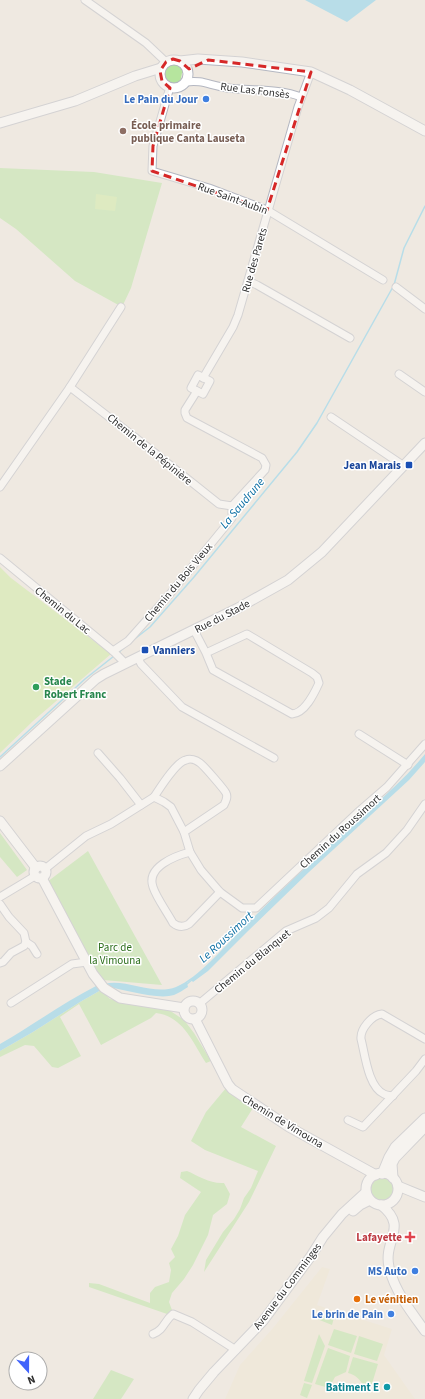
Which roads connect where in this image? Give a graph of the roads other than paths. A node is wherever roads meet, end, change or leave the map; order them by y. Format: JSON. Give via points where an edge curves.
{"nodes":[{"id":1,"x":86,"y":0,"type":"edge"},
{"id":2,"x":208,"y":60,"type":"junction"},
{"id":3,"x":180,"y":61,"type":"junction"},
{"id":4,"x":163,"y":65,"type":"junction"},
{"id":5,"x":311,"y":72,"type":"junction"},
{"id":6,"x":140,"y":74,"type":"junction"},
{"id":7,"x":187,"y":78,"type":"junction"},
{"id":8,"x":162,"y":81,"type":"junction"},
{"id":9,"x":170,"y":87,"type":"junction"},
{"id":10,"x":301,"y":97,"type":"junction"},
{"id":11,"x":0,"y":123,"type":"edge"},
{"id":12,"x":425,"y":131,"type":"edge"},
{"id":13,"x":267,"y":210,"type":"junction"},
{"id":14,"x":383,"y":280,"type":"dead end"},
{"id":15,"x":248,"y":281,"type":"junction"},
{"id":16,"x":396,"y":287,"type":"dead end"},
{"id":17,"x":121,"y":307,"type":"dead end"},
{"id":18,"x":425,"y":308,"type":"edge"},
{"id":19,"x":350,"y":338,"type":"dead end"},
{"id":20,"x":399,"y":374,"type":"dead end"},
{"id":21,"x":70,"y":387,"type":"junction"},
{"id":22,"x":425,"y":392,"type":"edge"},
{"id":23,"x":331,"y":417,"type":"dead end"},
{"id":24,"x":425,"y":443,"type":"edge"},
{"id":25,"x":404,"y":466,"type":"junction"},
{"id":26,"x":0,"y":487,"type":"edge"},
{"id":27,"x":232,"y":506,"type":"junction"},
{"id":28,"x":0,"y":558,"type":"edge"},
{"id":29,"x":194,"y":630,"type":"junction"},
{"id":30,"x":114,"y":652,"type":"junction"},
{"id":31,"x":206,"y":653,"type":"junction"},
{"id":32,"x":138,"y":658,"type":"junction"},
{"id":33,"x":123,"y":662,"type":"junction"},
{"id":34,"x":359,"y":734,"type":"dead end"},
{"id":35,"x":425,"y":744,"type":"edge"},
{"id":36,"x":98,"y":753,"type":"dead end"},
{"id":37,"x":274,"y":758,"type":"dead end"},
{"id":38,"x":408,"y":765,"type":"junction"},
{"id":39,"x":0,"y":766,"type":"edge"},
{"id":40,"x":154,"y":797,"type":"junction"},
{"id":41,"x":425,"y":804,"type":"edge"},
{"id":42,"x":141,"y":805,"type":"junction"},
{"id":43,"x":0,"y":821,"type":"edge"},
{"id":44,"x":184,"y":832,"type":"junction"},
{"id":45,"x":190,"y":852,"type":"junction"},
{"id":46,"x":39,"y":873,"type":"junction"},
{"id":47,"x":220,"y":892,"type":"junction"},
{"id":48,"x":1,"y":895,"type":"edge"},
{"id":49,"x":0,"y":904,"type":"edge"},
{"id":50,"x":26,"y":942,"type":"junction"},
{"id":51,"x":37,"y":954,"type":"dead end"},
{"id":52,"x":87,"y":962,"type":"junction"},
{"id":53,"x":0,"y":963,"type":"edge"},
{"id":54,"x":11,"y":1003,"type":"dead end"},
{"id":55,"x":199,"y":1004,"type":"junction"},
{"id":56,"x":184,"y":1008,"type":"junction"},
{"id":57,"x":195,"y":1019,"type":"junction"},
{"id":58,"x":425,"y":1039,"type":"edge"},
{"id":59,"x":425,"y":1059,"type":"edge"},
{"id":60,"x":393,"y":1096,"type":"junction"},
{"id":61,"x":425,"y":1118,"type":"edge"},
{"id":62,"x":348,"y":1120,"type":"dead end"},
{"id":63,"x":425,"y":1127,"type":"edge"},
{"id":64,"x":375,"y":1177,"type":"junction"},
{"id":65,"x":395,"y":1182,"type":"junction"},
{"id":66,"x":416,"y":1194,"type":"junction"},
{"id":67,"x":368,"y":1196,"type":"junction"},
{"id":68,"x":425,"y":1197,"type":"edge"},
{"id":69,"x":389,"y":1205,"type":"junction"},
{"id":70,"x":425,"y":1331,"type":"edge"},
{"id":71,"x":153,"y":1334,"type":"dead end"},
{"id":72,"x":236,"y":1350,"type":"junction"},
{"id":73,"x":193,"y":1399,"type":"edge"},
{"id":74,"x":200,"y":1399,"type":"edge"}],
"edges":[{"from":1,"to":4,"type":"street","via":[[146,43]]},
{"from":2,"to":3,"type":"street"},
{"from":2,"to":5,"type":"street"},
{"from":2,"to":7,"type":"street","via":[[195,66]]},
{"from":3,"to":4,"type":"street","via":[[173,59]]},
{"from":3,"to":7,"type":"street","via":[[185,65]]},
{"from":4,"to":6,"type":"street"},
{"from":4,"to":8,"type":"street","via":[[160,74]]},
{"from":5,"to":10,"type":"street","name":"Rue des Parets"},
{"from":5,"to":12,"type":"street"},
{"from":6,"to":8,"type":"street"},
{"from":6,"to":11,"type":"street","via":[[76,101]]},
{"from":7,"to":9,"type":"street","via":[[180,86]]},
{"from":7,"to":10,"type":"street","name":"Rue Las Fonsès","via":[[222,87]]},
{"from":8,"to":9,"type":"street"},
{"from":9,"to":13,"type":"street","name":"Rue Saint-Aubin","via":[[153,146],[152,171],[209,188]]},
{"from":10,"to":13,"type":"street","name":"Rue des Parets"},
{"from":13,"to":14,"type":"street","name":"Rue Saint-Aubin"},
{"from":13,"to":15,"type":"street","name":"Rue des Parets"},
{"from":15,"to":19,"type":"street"},
{"from":15,"to":27,"type":"street","name":"Rue des Parets","via":[[233,327],[205,376],[198,375],[191,388],[197,391],[185,410],[187,418],[262,458],[266,465],[265,470]]},
{"from":16,"to":18,"type":"street"},
{"from":17,"to":21,"type":"street"},
{"from":20,"to":22,"type":"street"},
{"from":21,"to":26,"type":"street"},
{"from":21,"to":27,"type":"street","name":"Chemin de la Pépinière","via":[[219,504]]},
{"from":23,"to":25,"type":"street"},
{"from":24,"to":25,"type":"street","name":"Rue du Stade"},
{"from":25,"to":29,"type":"street","name":"Rue du Stade","via":[[309,564],[288,580]]},
{"from":27,"to":30,"type":"street","name":"Chemin du Bois Vieux","via":[[232,518],[169,595],[128,641]]},
{"from":28,"to":30,"type":"street","name":"Chemin du Lac"},
{"from":29,"to":31,"type":"street"},
{"from":29,"to":32,"type":"street","name":"Rue du Stade"},
{"from":30,"to":33,"type":"street","name":"Chemin du Lac"},
{"from":31,"to":31,"type":"street","via":[[246,634],[312,673],[319,683],[304,707],[292,714],[213,670]]},
{"from":32,"to":33,"type":"street","name":"Rue du Stade"},
{"from":32,"to":37,"type":"street","via":[[182,707]]},
{"from":33,"to":39,"type":"street","name":"Rue du Stade","via":[[96,679]]},
{"from":34,"to":38,"type":"street"},
{"from":35,"to":38,"type":"street","name":"Chemin du Roussimort"},
{"from":36,"to":42,"type":"street"},
{"from":38,"to":47,"type":"street","name":"Chemin du Roussimort","via":[[388,787],[259,906],[242,908]]},
{"from":40,"to":42,"type":"street"},
{"from":40,"to":44,"type":"street","via":[[171,807]]},
{"from":40,"to":44,"type":"street","via":[[169,774],[183,760],[188,759],[200,762],[222,787],[227,798],[224,805]]},
{"from":41,"to":55,"type":"street","name":"Chemin du Blanquet","via":[[407,830],[386,853],[357,874],[329,908],[316,918],[286,931]]},
{"from":42,"to":46,"type":"street","via":[[86,836]]},
{"from":43,"to":46,"type":"street"},
{"from":44,"to":45,"type":"street"},
{"from":45,"to":47,"type":"street"},
{"from":45,"to":47,"type":"street","via":[[156,868],[152,876],[152,886],[173,922],[185,926]]},
{"from":46,"to":48,"type":"street"},
{"from":46,"to":52,"type":"street"},
{"from":49,"to":50,"type":"street","via":[[24,933]]},
{"from":50,"to":51,"type":"street"},
{"from":50,"to":53,"type":"street"},
{"from":52,"to":54,"type":"street","via":[[72,964]]},
{"from":52,"to":56,"type":"street","via":[[102,986],[120,998]]},
{"from":55,"to":56,"type":"street","via":[[192,1001]]},
{"from":55,"to":57,"type":"street","via":[[202,1008],[201,1013]]},
{"from":56,"to":57,"type":"street","via":[[186,1017]]},
{"from":57,"to":64,"type":"street","name":"Chemin de Vimouna","via":[[232,1089]]},
{"from":58,"to":60,"type":"street","via":[[382,1014],[373,1018],[362,1032],[361,1039],[372,1080],[385,1095]]},
{"from":59,"to":60,"type":"street"},
{"from":60,"to":62,"type":"street","via":[[363,1127]]},
{"from":61,"to":64,"type":"street","via":[[395,1147]]},
{"from":63,"to":65,"type":"street","via":[[395,1158],[392,1164]]},
{"from":64,"to":65,"type":"street","via":[[388,1175]]},
{"from":64,"to":67,"type":"street"},
{"from":65,"to":66,"type":"street"},
{"from":65,"to":69,"type":"street","via":[[398,1193]]},
{"from":66,"to":68,"type":"street"},
{"from":66,"to":69,"type":"street"},
{"from":67,"to":69,"type":"street","via":[[374,1203]]},
{"from":67,"to":72,"type":"street","name":"Avenue du Comminges","via":[[350,1206],[328,1231],[263,1321]]},
{"from":67,"to":74,"type":"street","name":"Avenue du Comminges","via":[[337,1229],[287,1300],[256,1337],[213,1381]]},
{"from":69,"to":70,"type":"street","via":[[394,1226],[389,1250],[389,1267],[394,1282]]},
{"from":71,"to":72,"type":"street","via":[[160,1331],[173,1314],[192,1322]]},
{"from":72,"to":73,"type":"street","name":"Avenue du Comminges","via":[[214,1372]]}]}
